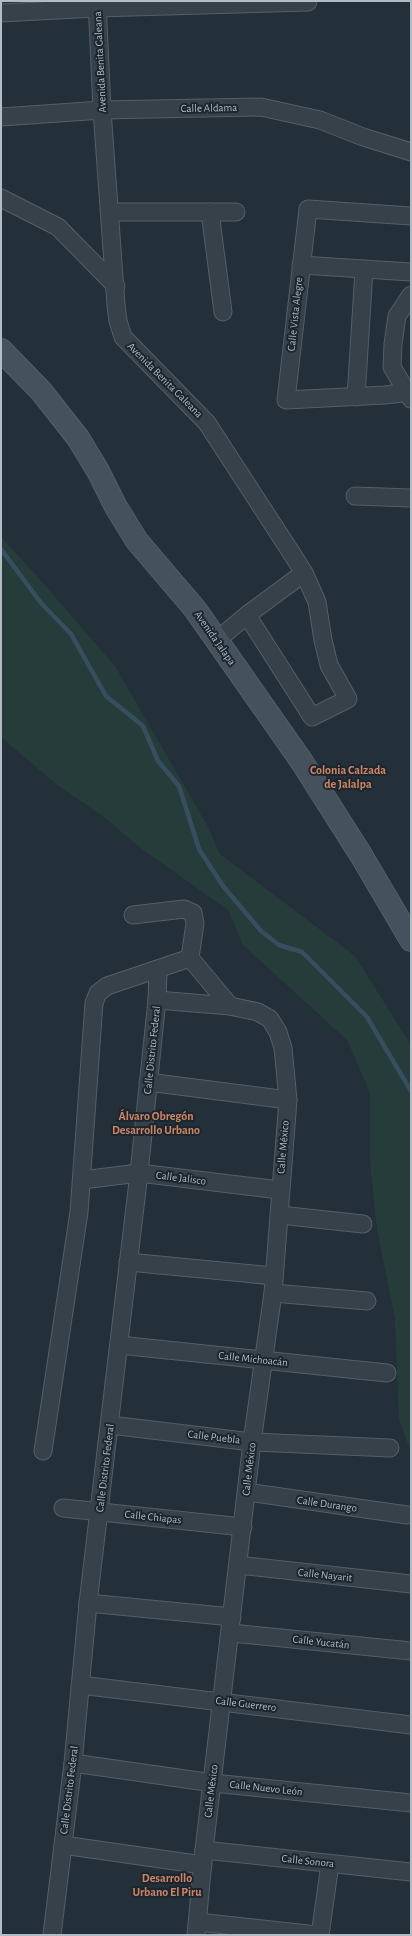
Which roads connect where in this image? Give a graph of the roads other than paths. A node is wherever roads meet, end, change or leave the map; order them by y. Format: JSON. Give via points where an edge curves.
{"nodes":[{"id":1,"x":308,"y":2,"type":"dead end"},
{"id":2,"x":97,"y":4,"type":"edge"},
{"id":3,"x":1,"y":13,"type":"edge"},
{"id":4,"x":102,"y":110,"type":"junction"},
{"id":5,"x":1,"y":117,"type":"edge"},
{"id":6,"x":411,"y":152,"type":"edge"},
{"id":7,"x":1,"y":198,"type":"edge"},
{"id":8,"x":111,"y":212,"type":"junction"},
{"id":9,"x":210,"y":212,"type":"junction"},
{"id":10,"x":236,"y":212,"type":"dead end"},
{"id":11,"x":411,"y":216,"type":"edge"},
{"id":12,"x":300,"y":265,"type":"junction"},
{"id":13,"x":364,"y":270,"type":"junction"},
{"id":14,"x":411,"y":272,"type":"edge"},
{"id":15,"x":116,"y":286,"type":"junction"},
{"id":16,"x":411,"y":295,"type":"edge"},
{"id":17,"x":223,"y":312,"type":"dead end"},
{"id":18,"x":1,"y":350,"type":"edge"},
{"id":19,"x":410,"y":394,"type":"edge"},
{"id":20,"x":356,"y":396,"type":"junction"},
{"id":21,"x":355,"y":496,"type":"dead end"},
{"id":22,"x":411,"y":498,"type":"edge"},
{"id":23,"x":304,"y":573,"type":"junction"},
{"id":24,"x":247,"y":615,"type":"junction"},
{"id":25,"x":216,"y":641,"type":"junction"},
{"id":26,"x":133,"y":915,"type":"dead end"},
{"id":27,"x":411,"y":940,"type":"edge"},
{"id":28,"x":190,"y":958,"type":"junction"},
{"id":29,"x":158,"y":969,"type":"junction"},
{"id":30,"x":158,"y":1000,"type":"junction"},
{"id":31,"x":230,"y":1006,"type":"junction"},
{"id":32,"x":148,"y":1082,"type":"junction"},
{"id":33,"x":288,"y":1100,"type":"junction"},
{"id":34,"x":139,"y":1173,"type":"junction"},
{"id":35,"x":82,"y":1180,"type":"junction"},
{"id":36,"x":280,"y":1190,"type":"junction"},
{"id":37,"x":280,"y":1215,"type":"junction"},
{"id":38,"x":363,"y":1224,"type":"dead end"},
{"id":39,"x":128,"y":1262,"type":"junction"},
{"id":40,"x":274,"y":1284,"type":"junction"},
{"id":41,"x":367,"y":1301,"type":"dead end"},
{"id":42,"x":119,"y":1345,"type":"junction"},
{"id":43,"x":264,"y":1361,"type":"junction"},
{"id":44,"x":387,"y":1373,"type":"dead end"},
{"id":45,"x":110,"y":1425,"type":"junction"},
{"id":46,"x":252,"y":1442,"type":"junction"},
{"id":47,"x":390,"y":1448,"type":"dead end"},
{"id":48,"x":43,"y":1451,"type":"dead end"},
{"id":49,"x":247,"y":1492,"type":"junction"},
{"id":50,"x":63,"y":1508,"type":"dead end"},
{"id":51,"x":100,"y":1511,"type":"junction"},
{"id":52,"x":406,"y":1515,"type":"dead end"},
{"id":53,"x":242,"y":1527,"type":"junction"},
{"id":54,"x":238,"y":1565,"type":"junction"},
{"id":55,"x":411,"y":1584,"type":"edge"},
{"id":56,"x":88,"y":1603,"type":"junction"},
{"id":57,"x":231,"y":1625,"type":"junction"},
{"id":58,"x":411,"y":1651,"type":"edge"},
{"id":59,"x":80,"y":1686,"type":"junction"},
{"id":60,"x":222,"y":1701,"type":"junction"},
{"id":61,"x":411,"y":1725,"type":"edge"},
{"id":62,"x":73,"y":1763,"type":"junction"},
{"id":63,"x":213,"y":1783,"type":"junction"},
{"id":64,"x":411,"y":1803,"type":"edge"},
{"id":65,"x":63,"y":1845,"type":"junction"},
{"id":66,"x":204,"y":1858,"type":"junction"},
{"id":67,"x":330,"y":1864,"type":"junction"},
{"id":68,"x":411,"y":1872,"type":"edge"},
{"id":69,"x":197,"y":1928,"type":"edge"},
{"id":70,"x":57,"y":1934,"type":"edge"},
{"id":71,"x":319,"y":1935,"type":"edge"}],
"edges":[{"from":1,"to":2,"type":"street"},
{"from":2,"to":3,"type":"street"},
{"from":2,"to":4,"type":"street","name":"Avenida Benita Galeana"},
{"from":4,"to":5,"type":"street","name":"Calle Aldama"},
{"from":4,"to":6,"type":"street","name":"Calle Aldama","via":[[261,107],[320,120]]},
{"from":4,"to":8,"type":"street","name":"Avenida Benita Galeana"},
{"from":7,"to":15,"type":"street","via":[[58,227]]},
{"from":8,"to":9,"type":"street"},
{"from":8,"to":15,"type":"street","name":"Avenida Benita Galeana"},
{"from":9,"to":10,"type":"street"},
{"from":9,"to":17,"type":"street"},
{"from":11,"to":12,"type":"street","name":"Calle Vista Alegre","via":[[308,209]]},
{"from":12,"to":13,"type":"street"},
{"from":12,"to":20,"type":"street","name":"Calle Vista Alegre","via":[[286,400]]},
{"from":13,"to":14,"type":"street"},
{"from":13,"to":20,"type":"street"},
{"from":15,"to":23,"type":"street","name":"Avenida Benita Galeana","via":[[118,321],[124,337],[207,423]]},
{"from":16,"to":19,"type":"street","via":[[397,316],[392,367]]},
{"from":18,"to":25,"type":"street","name":"Avenida Jalapa","via":[[41,391],[78,438],[137,541],[188,600]]},
{"from":19,"to":20,"type":"street","name":"Calle Vista Alegre"},
{"from":21,"to":22,"type":"street"},
{"from":23,"to":24,"type":"street"},
{"from":23,"to":24,"type":"street","name":"Avenida Benita Galeana","via":[[317,602],[329,665],[348,699],[312,717]]},
{"from":24,"to":25,"type":"street"},
{"from":25,"to":27,"type":"street","name":"Avenida Jalapa","via":[[302,762]]},
{"from":26,"to":28,"type":"street","via":[[184,909],[193,913],[196,923]]},
{"from":28,"to":29,"type":"street"},
{"from":28,"to":31,"type":"street"},
{"from":29,"to":30,"type":"street","name":"Calle Distrito Federal"},
{"from":29,"to":35,"type":"street","via":[[107,986],[98,993],[94,1004]]},
{"from":30,"to":31,"type":"street"},
{"from":30,"to":32,"type":"street","name":"Calle Distrito Federal"},
{"from":31,"to":33,"type":"street","name":"Calle México","via":[[258,1012],[270,1019],[283,1048]]},
{"from":32,"to":33,"type":"street"},
{"from":32,"to":34,"type":"street","name":"Calle Distrito Federal"},
{"from":33,"to":36,"type":"street","name":"Calle México"},
{"from":34,"to":35,"type":"street","name":"Calle Jalisco"},
{"from":34,"to":36,"type":"street","name":"Calle Jalisco"},
{"from":34,"to":39,"type":"street","name":"Calle Distrito Federal"},
{"from":35,"to":48,"type":"street"},
{"from":36,"to":37,"type":"street","name":"Calle México"},
{"from":37,"to":38,"type":"street"},
{"from":37,"to":40,"type":"street","name":"Calle México"},
{"from":39,"to":40,"type":"street"},
{"from":39,"to":42,"type":"street","name":"Calle Distrito Federal"},
{"from":40,"to":41,"type":"street"},
{"from":40,"to":43,"type":"street","name":"Calle México"},
{"from":42,"to":43,"type":"street","name":"Calle Michoacán"},
{"from":42,"to":45,"type":"street","name":"Calle Distrito Federal"},
{"from":43,"to":44,"type":"street","name":"Calle Michoacán"},
{"from":43,"to":46,"type":"street","name":"Calle México"},
{"from":45,"to":46,"type":"street","name":"Calle Puebla"},
{"from":45,"to":51,"type":"street","name":"Calle Distrito Federal"},
{"from":46,"to":47,"type":"street","name":"Calle Puebla"},
{"from":46,"to":49,"type":"street","name":"Calle México"},
{"from":49,"to":52,"type":"street","name":"Calle Durango"},
{"from":49,"to":53,"type":"street","name":"Calle México"},
{"from":50,"to":51,"type":"street","name":"Calle Chiapas"},
{"from":51,"to":53,"type":"street","name":"Calle Chiapas"},
{"from":51,"to":56,"type":"street","name":"Calle Distrito Federal"},
{"from":53,"to":54,"type":"street","name":"Calle México"},
{"from":54,"to":55,"type":"street","name":"Calle Nayarit"},
{"from":54,"to":57,"type":"street","name":"Calle México"},
{"from":56,"to":57,"type":"street","name":"Calle Yucatán"},
{"from":56,"to":59,"type":"street","name":"Calle Distrito Federal"},
{"from":57,"to":58,"type":"street","name":"Calle Yucatán"},
{"from":57,"to":60,"type":"street","name":"Calle México"},
{"from":59,"to":60,"type":"street","name":"Calle Guerrero"},
{"from":59,"to":62,"type":"street","name":"Calle Distrito Federal"},
{"from":60,"to":61,"type":"street","name":"Calle Guerrero"},
{"from":60,"to":63,"type":"street","name":"Calle México"},
{"from":62,"to":63,"type":"street","name":"Calle Nuevo León"},
{"from":62,"to":65,"type":"street","name":"Calle Distrito Federal"},
{"from":63,"to":64,"type":"street","name":"Calle Nuevo León"},
{"from":63,"to":66,"type":"street","name":"Calle México"},
{"from":65,"to":66,"type":"street","name":"Calle Sonora"},
{"from":65,"to":70,"type":"street","name":"Calle Distrito Federal"},
{"from":66,"to":67,"type":"street","name":"Calle Sonora"},
{"from":66,"to":69,"type":"street","name":"Calle México"},
{"from":67,"to":68,"type":"street","name":"Calle Sonora"},
{"from":67,"to":71,"type":"street"},
{"from":69,"to":71,"type":"street"}]}
